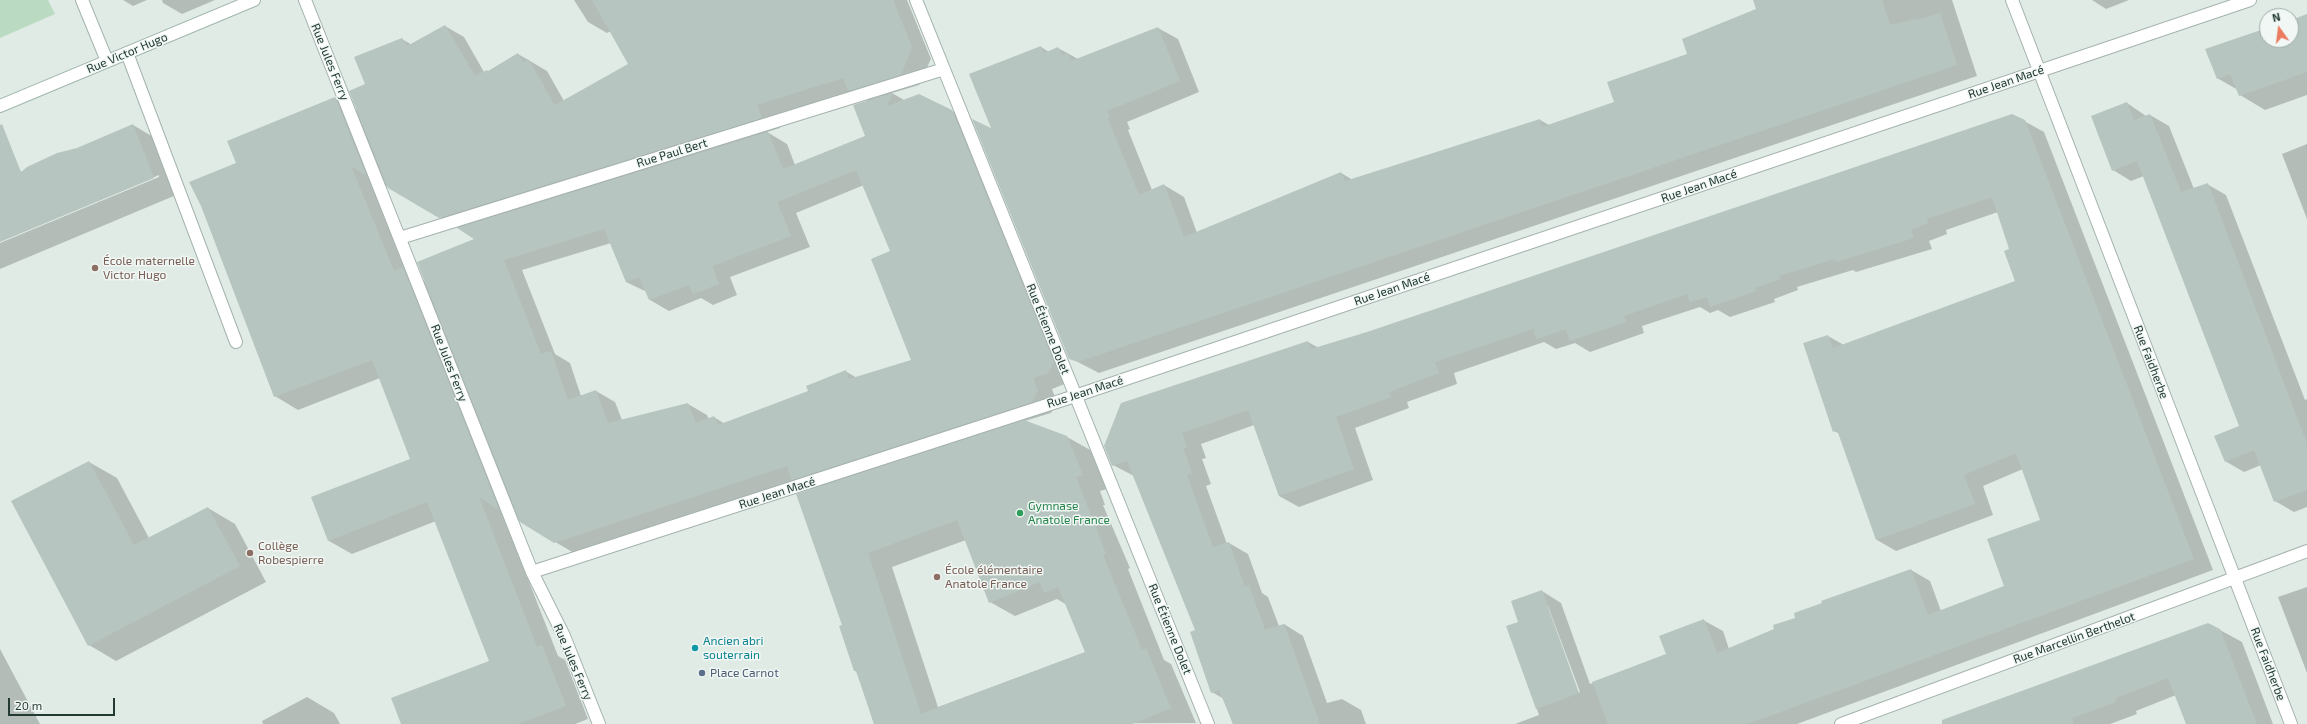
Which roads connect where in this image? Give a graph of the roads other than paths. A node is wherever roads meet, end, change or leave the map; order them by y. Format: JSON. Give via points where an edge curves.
{"nodes":[{"id":1,"x":82,"y":0,"type":"edge"},
{"id":2,"x":254,"y":0,"type":"edge"},
{"id":3,"x":305,"y":0,"type":"edge"},
{"id":4,"x":916,"y":0,"type":"edge"},
{"id":5,"x":2012,"y":0,"type":"edge"},
{"id":6,"x":2250,"y":0,"type":"edge"},
{"id":7,"x":127,"y":53,"type":"junction"},
{"id":8,"x":108,"y":61,"type":"junction"},
{"id":9,"x":944,"y":69,"type":"junction"},
{"id":10,"x":2039,"y":71,"type":"junction"},
{"id":11,"x":0,"y":106,"type":"edge"},
{"id":12,"x":400,"y":238,"type":"junction"},
{"id":13,"x":236,"y":342,"type":"dead end"},
{"id":14,"x":1075,"y":396,"type":"junction"},
{"id":15,"x":2307,"y":551,"type":"edge"},
{"id":16,"x":532,"y":572,"type":"junction"},
{"id":17,"x":2235,"y":578,"type":"junction"},
{"id":18,"x":599,"y":724,"type":"edge"},
{"id":19,"x":1208,"y":724,"type":"edge"},
{"id":20,"x":1841,"y":724,"type":"edge"},
{"id":21,"x":2291,"y":724,"type":"edge"}],
"edges":[{"from":1,"to":8,"type":"street"},
{"from":2,"to":7,"type":"street","name":"Rue Victor Hugo"},
{"from":3,"to":12,"type":"street","name":"Rue Jules Ferry"},
{"from":4,"to":9,"type":"street","name":"Rue Étienne Dolet"},
{"from":5,"to":10,"type":"street","name":"Rue Faidherbe"},
{"from":6,"to":10,"type":"street","name":"Rue Jean Macé"},
{"from":7,"to":8,"type":"street","name":"Rue Victor Hugo"},
{"from":7,"to":13,"type":"street"},
{"from":8,"to":11,"type":"street","name":"Rue Victor Hugo"},
{"from":9,"to":12,"type":"street","name":"Rue Paul Bert"},
{"from":9,"to":14,"type":"street","name":"Rue Étienne Dolet"},
{"from":10,"to":14,"type":"street","name":"Rue Jean Macé"},
{"from":10,"to":17,"type":"street","name":"Rue Faidherbe"},
{"from":12,"to":16,"type":"street","name":"Rue Jules Ferry"},
{"from":14,"to":16,"type":"street","name":"Rue Jean Macé"},
{"from":14,"to":19,"type":"street","name":"Rue Étienne Dolet"},
{"from":15,"to":17,"type":"street","name":"Rue Marcellin Berthelot"},
{"from":16,"to":18,"type":"street","name":"Rue Jules Ferry","via":[[564,636]]},
{"from":17,"to":20,"type":"street","name":"Rue Marcellin Berthelot"},
{"from":17,"to":21,"type":"street","name":"Rue Faidherbe"}]}
